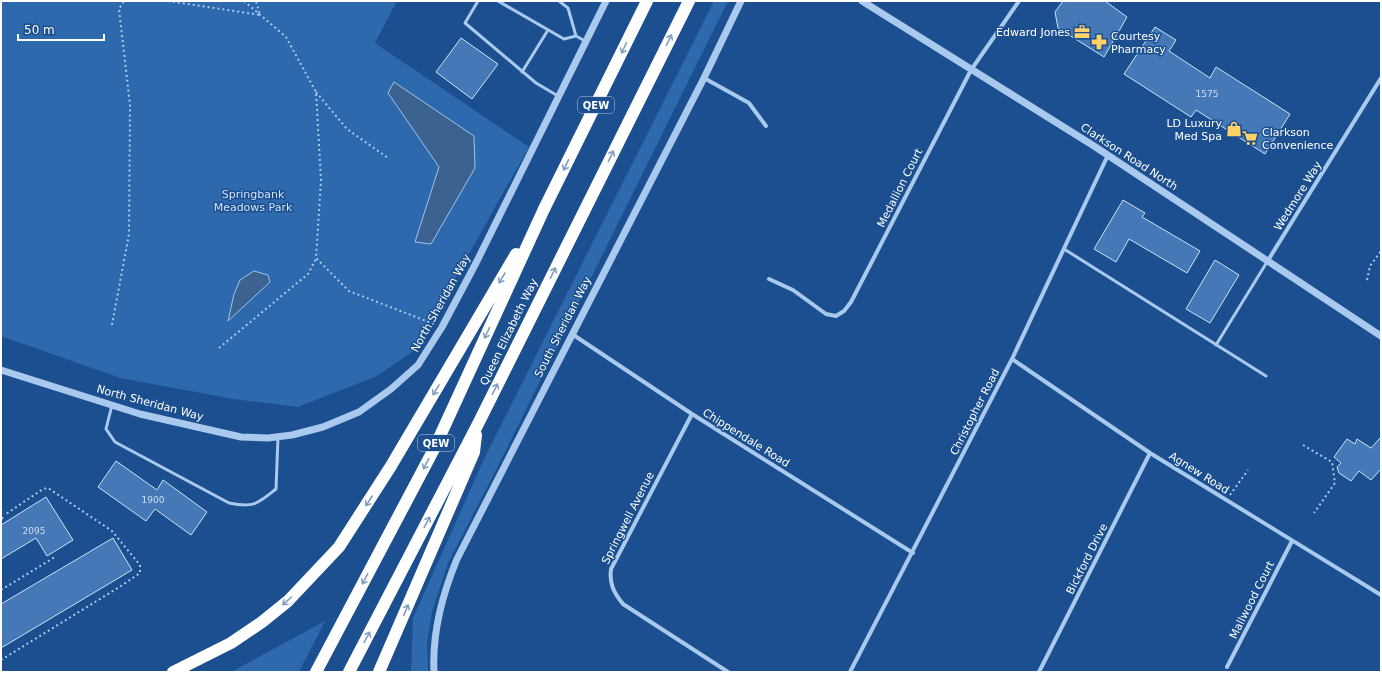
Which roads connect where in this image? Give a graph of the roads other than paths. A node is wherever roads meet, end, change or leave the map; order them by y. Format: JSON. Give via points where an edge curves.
{"nodes":[{"id":1,"x":478,"y":1,"type":"edge"},
{"id":2,"x":498,"y":1,"type":"edge"},
{"id":3,"x":559,"y":1,"type":"edge"},
{"id":4,"x":606,"y":1,"type":"edge"},
{"id":5,"x":648,"y":1,"type":"edge"},
{"id":6,"x":689,"y":1,"type":"edge"},
{"id":7,"x":741,"y":1,"type":"edge"},
{"id":8,"x":862,"y":1,"type":"edge"},
{"id":9,"x":1019,"y":1,"type":"edge"},
{"id":10,"x":548,"y":30,"type":"junction"},
{"id":11,"x":576,"y":36,"type":"junction"},
{"id":12,"x":585,"y":41,"type":"junction"},
{"id":13,"x":971,"y":70,"type":"junction"},
{"id":14,"x":522,"y":72,"type":"junction"},
{"id":15,"x":704,"y":78,"type":"junction"},
{"id":16,"x":1381,"y":78,"type":"edge"},
{"id":17,"x":558,"y":97,"type":"junction"},
{"id":18,"x":766,"y":126,"type":"dead end"},
{"id":19,"x":1108,"y":156,"type":"junction"},
{"id":20,"x":544,"y":209,"type":"junction"},
{"id":21,"x":1064,"y":249,"type":"junction"},
{"id":22,"x":1267,"y":262,"type":"junction"},
{"id":23,"x":769,"y":279,"type":"dead end"},
{"id":24,"x":572,"y":334,"type":"junction"},
{"id":25,"x":1381,"y":336,"type":"edge"},
{"id":26,"x":1216,"y":345,"type":"junction"},
{"id":27,"x":1012,"y":359,"type":"junction"},
{"id":28,"x":1,"y":370,"type":"edge"},
{"id":29,"x":1266,"y":376,"type":"dead end"},
{"id":30,"x":112,"y":405,"type":"junction"},
{"id":31,"x":692,"y":414,"type":"junction"},
{"id":32,"x":478,"y":424,"type":"junction"},
{"id":33,"x":278,"y":437,"type":"junction"},
{"id":34,"x":1150,"y":453,"type":"junction"},
{"id":35,"x":1292,"y":541,"type":"junction"},
{"id":36,"x":913,"y":553,"type":"junction"},
{"id":37,"x":1381,"y":595,"type":"edge"},
{"id":38,"x":1227,"y":667,"type":"dead end"},
{"id":39,"x":173,"y":672,"type":"edge"},
{"id":40,"x":316,"y":672,"type":"edge"},
{"id":41,"x":349,"y":672,"type":"edge"},
{"id":42,"x":379,"y":672,"type":"edge"},
{"id":43,"x":434,"y":672,"type":"edge"},
{"id":44,"x":728,"y":672,"type":"edge"},
{"id":45,"x":850,"y":672,"type":"edge"},
{"id":46,"x":1039,"y":672,"type":"edge"}],
"edges":[{"from":1,"to":14,"type":"lane","via":[[465,23]]},
{"from":2,"to":10,"type":"lane"},
{"from":3,"to":11,"type":"lane","via":[[568,8]]},
{"from":4,"to":12,"type":"street","name":"North Sheridan Way"},
{"from":5,"to":20,"type":"highway","name":"Queen Elizabeth Way","number":"QEW","one_way":true},
{"from":32,"to":6,"type":"highway","name":"Queen Elizabeth Way","number":"QEW","one_way":true},
{"from":7,"to":15,"type":"street","name":"South Sheridan Way"},
{"from":8,"to":13,"type":"street","name":"Clarkson Road North"},
{"from":9,"to":13,"type":"street","name":"Medallion Court"},
{"from":10,"to":11,"type":"lane","via":[[564,39]]},
{"from":10,"to":14,"type":"lane"},
{"from":11,"to":12,"type":"lane"},
{"from":12,"to":17,"type":"street","name":"North Sheridan Way"},
{"from":13,"to":19,"type":"street","name":"Clarkson Road North"},
{"from":13,"to":23,"type":"street","name":"Medallion Court","via":[[844,311],[836,316],[826,314],[793,290]]},
{"from":14,"to":17,"type":"lane"},
{"from":15,"to":18,"type":"street","via":[[749,102]]},
{"from":15,"to":24,"type":"street","name":"South Sheridan Way"},
{"from":16,"to":22,"type":"street","name":"Wedmore Way"},
{"from":17,"to":33,"type":"street","name":"North Sheridan Way","via":[[476,263],[442,327],[418,365],[390,390],[359,412],[324,427]]},
{"from":19,"to":21,"type":"street","name":"Christopher Road"},
{"from":19,"to":22,"type":"street","name":"Clarkson Road North"},
{"from":20,"to":39,"type":"highway","one_way":true,"via":[[391,466],[338,547],[288,601],[262,622],[231,643]]},
{"from":20,"to":40,"type":"highway","name":"Queen Elizabeth Way","number":"QEW","one_way":true,"via":[[434,449]]},
{"from":21,"to":26,"type":"lane"},
{"from":21,"to":27,"type":"street","name":"Christopher Road"},
{"from":22,"to":25,"type":"street","name":"Clarkson Road North"},
{"from":22,"to":26,"type":"lane"},
{"from":24,"to":31,"type":"street","name":"Chippendale Road"},
{"from":24,"to":43,"type":"street","name":"South Sheridan Way","via":[[474,523],[452,572],[436,627]]},
{"from":26,"to":29,"type":"lane"},
{"from":27,"to":34,"type":"street","name":"Agnew Road"},
{"from":27,"to":36,"type":"street","name":"Christopher Road"},
{"from":28,"to":30,"type":"street","name":"North Sheridan Way"},
{"from":30,"to":33,"type":"street","name":"North Sheridan Way","via":[[241,437]]},
{"from":30,"to":33,"type":"lane","via":[[106,429],[115,442],[229,503],[246,506],[260,502],[276,489]]},
{"from":31,"to":36,"type":"street","name":"Chippendale Road"},
{"from":31,"to":44,"type":"street","name":"Springwell Avenue","via":[[611,569],[610,578],[614,593],[624,604]]},
{"from":41,"to":32,"type":"highway","name":"Queen Elizabeth Way","number":"QEW","one_way":true},
{"from":42,"to":32,"type":"highway","one_way":true,"via":[[474,452]]},
{"from":34,"to":35,"type":"street","name":"Agnew Road"},
{"from":34,"to":46,"type":"street","name":"Bickford Drive"},
{"from":35,"to":37,"type":"street","name":"Agnew Road"},
{"from":35,"to":38,"type":"street","name":"Mallwood Court"},
{"from":36,"to":45,"type":"street","name":"Christopher Road"}]}
